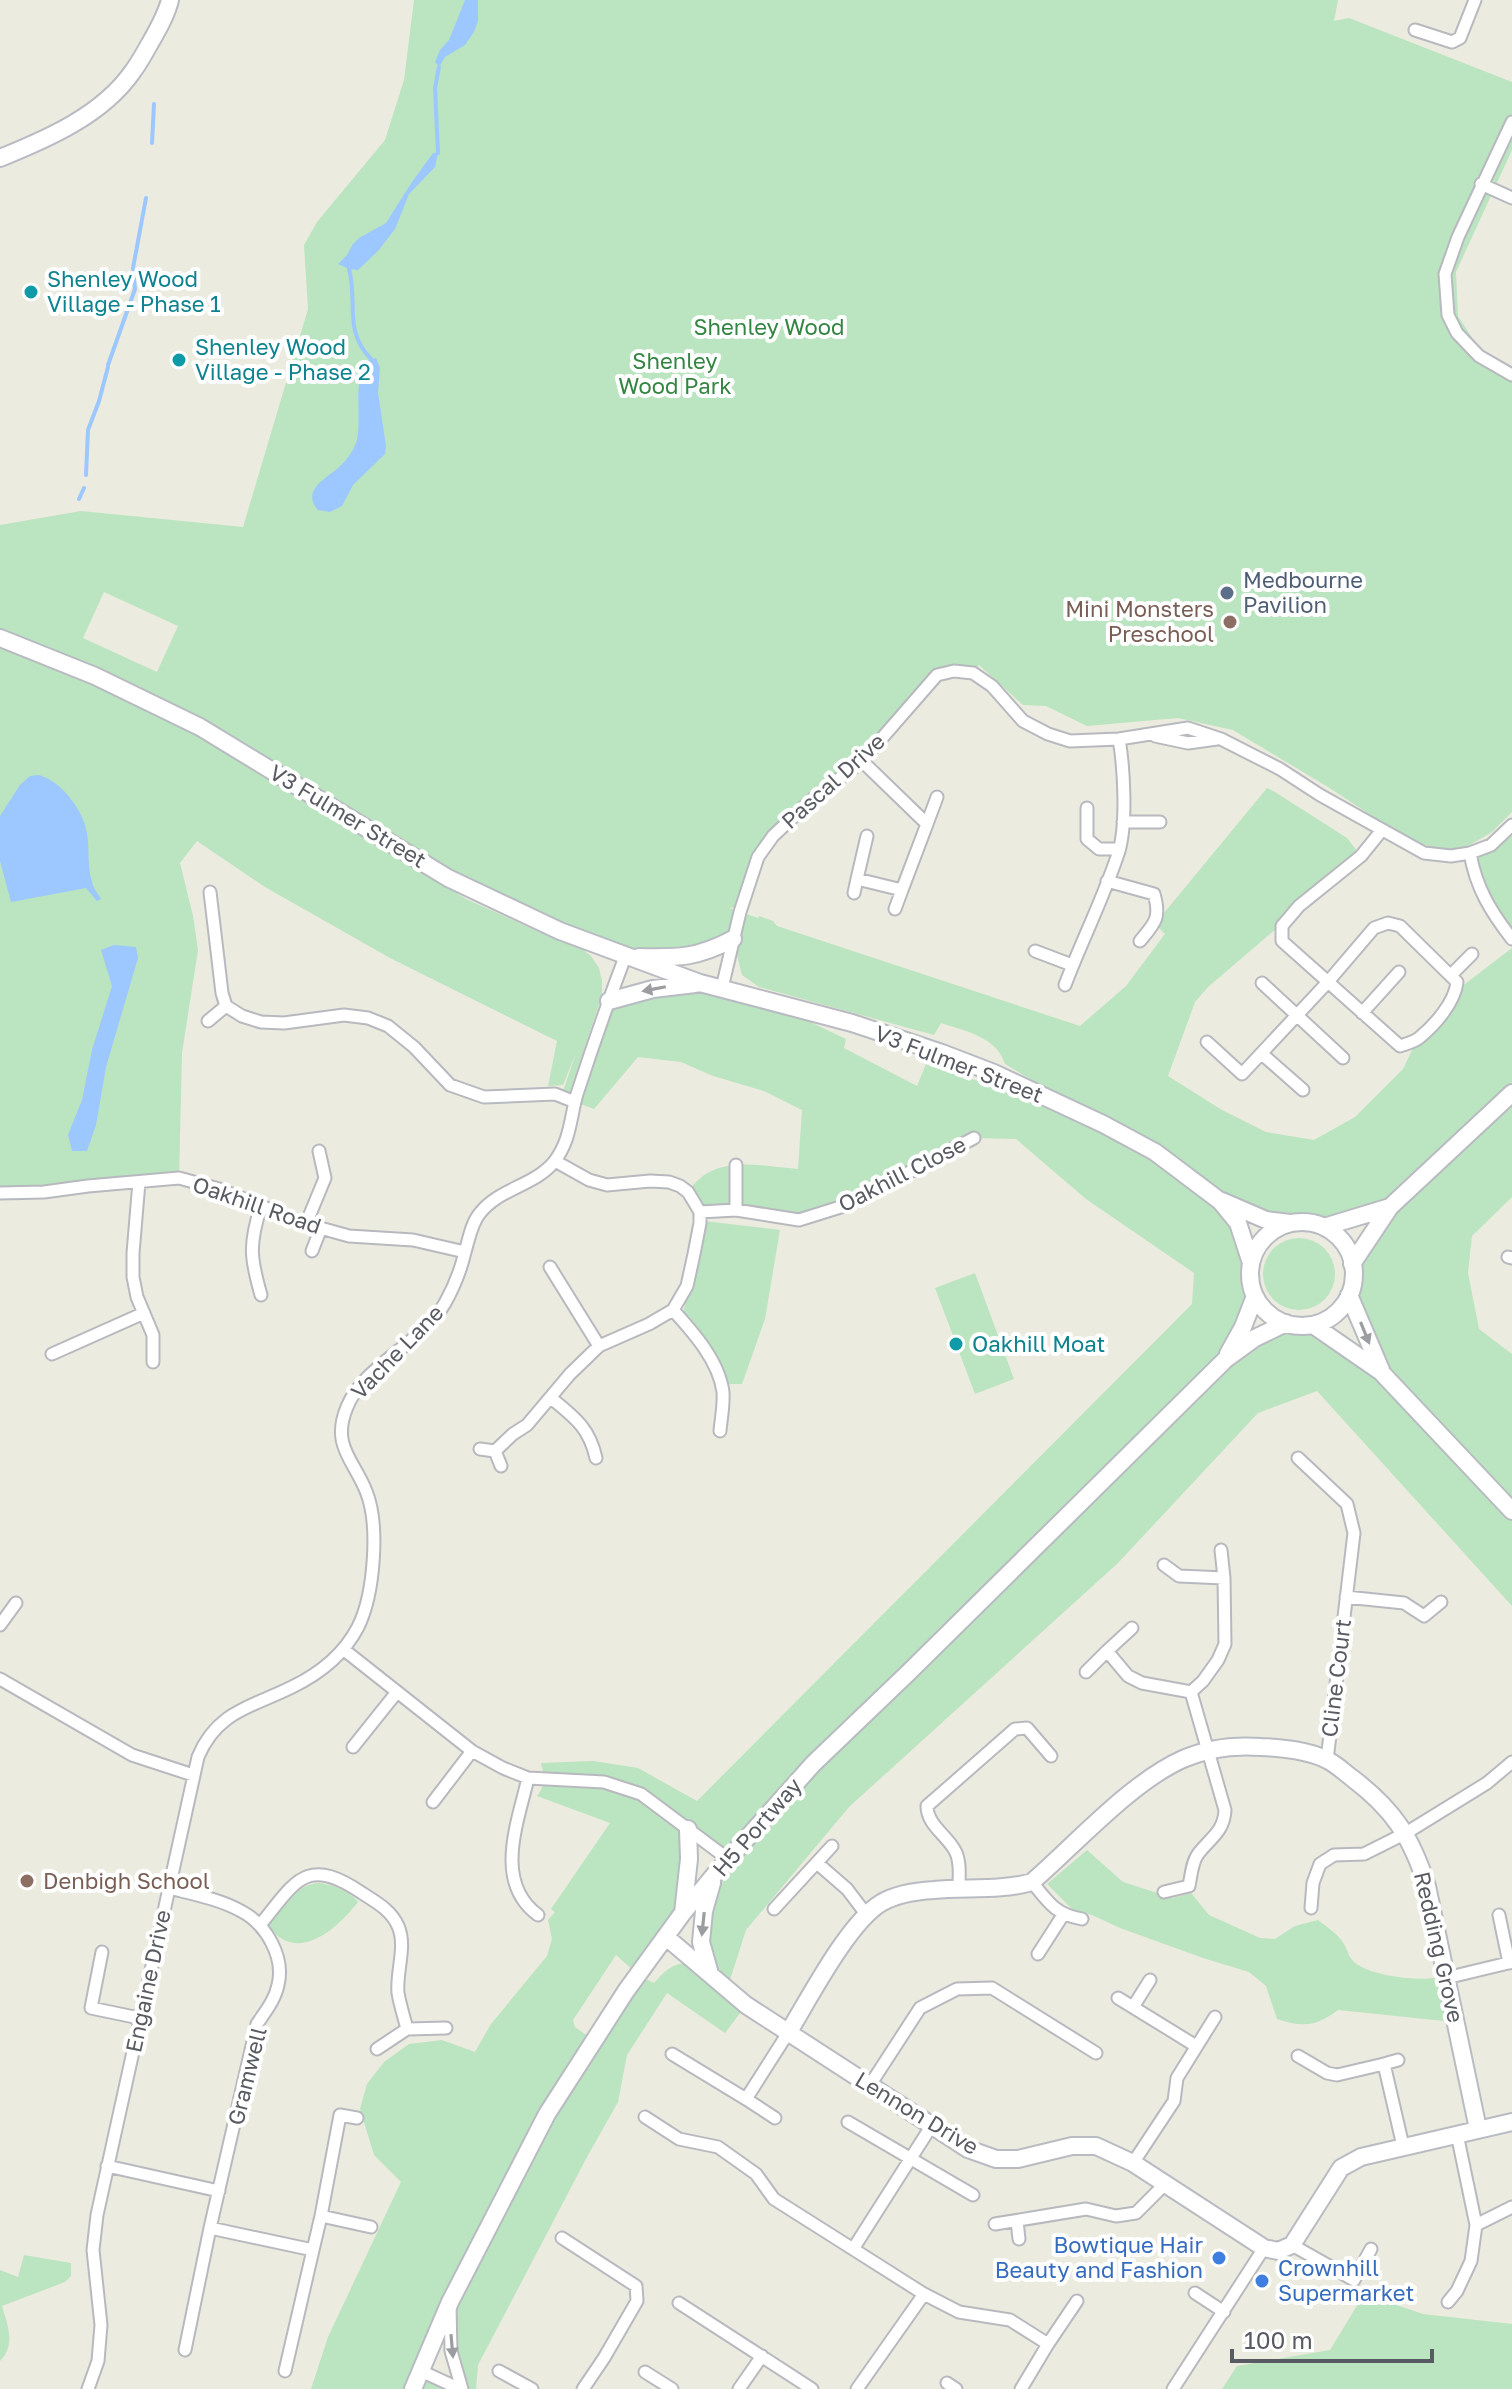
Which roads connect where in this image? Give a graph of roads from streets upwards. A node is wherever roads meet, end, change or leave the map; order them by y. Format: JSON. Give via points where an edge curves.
{"nodes":[{"id":1,"x":170,"y":0,"type":"edge"},
{"id":2,"x":1475,"y":0,"type":"edge"},
{"id":3,"x":1415,"y":30,"type":"dead end"},
{"id":4,"x":1512,"y":122,"type":"edge"},
{"id":5,"x":0,"y":158,"type":"edge"},
{"id":6,"x":1481,"y":184,"type":"junction"},
{"id":7,"x":1512,"y":198,"type":"edge"},
{"id":8,"x":1512,"y":375,"type":"edge"},
{"id":9,"x":0,"y":638,"type":"edge"},
{"id":10,"x":1119,"y":739,"type":"junction"},
{"id":11,"x":862,"y":761,"type":"junction"},
{"id":12,"x":937,"y":797,"type":"dead end"},
{"id":13,"x":1087,"y":808,"type":"dead end"},
{"id":14,"x":1123,"y":822,"type":"junction"},
{"id":15,"x":1160,"y":822,"type":"dead end"},
{"id":16,"x":927,"y":824,"type":"junction"},
{"id":17,"x":1512,"y":825,"type":"edge"},
{"id":18,"x":1382,"y":830,"type":"junction"},
{"id":19,"x":867,"y":836,"type":"dead end"},
{"id":20,"x":1119,"y":849,"type":"junction"},
{"id":21,"x":1470,"y":853,"type":"junction"},
{"id":22,"x":857,"y":879,"type":"junction"},
{"id":23,"x":1107,"y":881,"type":"junction"},
{"id":24,"x":902,"y":890,"type":"junction"},
{"id":25,"x":210,"y":892,"type":"dead end"},
{"id":26,"x":854,"y":893,"type":"dead end"},
{"id":27,"x":895,"y":909,"type":"dead end"},
{"id":28,"x":733,"y":939,"type":"junction"},
{"id":29,"x":1512,"y":939,"type":"edge"},
{"id":30,"x":1140,"y":941,"type":"dead end"},
{"id":31,"x":1035,"y":951,"type":"dead end"},
{"id":32,"x":1472,"y":954,"type":"dead end"},
{"id":33,"x":625,"y":957,"type":"junction"},
{"id":34,"x":1072,"y":965,"type":"junction"},
{"id":35,"x":1399,"y":972,"type":"dead end"},
{"id":36,"x":1451,"y":975,"type":"junction"},
{"id":37,"x":700,"y":983,"type":"junction"},
{"id":38,"x":1262,"y":983,"type":"dead end"},
{"id":39,"x":1327,"y":983,"type":"junction"},
{"id":40,"x":1065,"y":985,"type":"dead end"},
{"id":41,"x":722,"y":988,"type":"junction"},
{"id":42,"x":609,"y":1001,"type":"junction"},
{"id":43,"x":226,"y":1006,"type":"junction"},
{"id":44,"x":1362,"y":1013,"type":"junction"},
{"id":45,"x":1297,"y":1015,"type":"junction"},
{"id":46,"x":208,"y":1021,"type":"dead end"},
{"id":47,"x":1207,"y":1042,"type":"dead end"},
{"id":48,"x":1262,"y":1054,"type":"junction"},
{"id":49,"x":1343,"y":1058,"type":"dead end"},
{"id":50,"x":1303,"y":1090,"type":"dead end"},
{"id":51,"x":1512,"y":1093,"type":"edge"},
{"id":52,"x":575,"y":1102,"type":"junction"},
{"id":53,"x":974,"y":1138,"type":"dead end"},
{"id":54,"x":319,"y":1151,"type":"dead end"},
{"id":55,"x":555,"y":1161,"type":"junction"},
{"id":56,"x":736,"y":1165,"type":"dead end"},
{"id":57,"x":139,"y":1182,"type":"junction"},
{"id":58,"x":0,"y":1193,"type":"edge"},
{"id":59,"x":1220,"y":1201,"type":"junction"},
{"id":60,"x":261,"y":1206,"type":"junction"},
{"id":61,"x":1390,"y":1207,"type":"junction"},
{"id":62,"x":736,"y":1210,"type":"junction"},
{"id":63,"x":700,"y":1212,"type":"junction"},
{"id":64,"x":1291,"y":1223,"type":"junction"},
{"id":65,"x":306,"y":1224,"type":"junction"},
{"id":66,"x":1324,"y":1227,"type":"junction"},
{"id":67,"x":321,"y":1228,"type":"junction"},
{"id":68,"x":312,"y":1251,"type":"dead end"},
{"id":69,"x":465,"y":1252,"type":"junction"},
{"id":70,"x":1251,"y":1263,"type":"junction"},
{"id":71,"x":1352,"y":1264,"type":"junction"},
{"id":72,"x":550,"y":1267,"type":"dead end"},
{"id":73,"x":261,"y":1295,"type":"dead end"},
{"id":74,"x":1349,"y":1295,"type":"junction"},
{"id":75,"x":1255,"y":1296,"type":"junction"},
{"id":76,"x":673,"y":1310,"type":"junction"},
{"id":77,"x":144,"y":1313,"type":"junction"},
{"id":78,"x":1286,"y":1323,"type":"junction"},
{"id":79,"x":1313,"y":1325,"type":"junction"},
{"id":80,"x":599,"y":1346,"type":"junction"},
{"id":81,"x":52,"y":1354,"type":"dead end"},
{"id":82,"x":1226,"y":1359,"type":"junction"},
{"id":83,"x":153,"y":1362,"type":"dead end"},
{"id":84,"x":1381,"y":1372,"type":"junction"},
{"id":85,"x":551,"y":1398,"type":"junction"},
{"id":86,"x":720,"y":1431,"type":"dead end"},
{"id":87,"x":480,"y":1449,"type":"dead end"},
{"id":88,"x":495,"y":1451,"type":"junction"},
{"id":89,"x":596,"y":1458,"type":"dead end"},
{"id":90,"x":1298,"y":1458,"type":"dead end"},
{"id":91,"x":501,"y":1466,"type":"dead end"},
{"id":92,"x":1512,"y":1511,"type":"edge"},
{"id":93,"x":1221,"y":1550,"type":"dead end"},
{"id":94,"x":1164,"y":1565,"type":"dead end"},
{"id":95,"x":1224,"y":1578,"type":"junction"},
{"id":96,"x":1346,"y":1597,"type":"junction"},
{"id":97,"x":1441,"y":1602,"type":"dead end"},
{"id":98,"x":16,"y":1603,"type":"dead end"},
{"id":99,"x":0,"y":1625,"type":"edge"},
{"id":100,"x":1132,"y":1628,"type":"dead end"},
{"id":101,"x":343,"y":1649,"type":"junction"},
{"id":102,"x":1107,"y":1651,"type":"junction"},
{"id":103,"x":1086,"y":1672,"type":"dead end"},
{"id":104,"x":0,"y":1679,"type":"edge"},
{"id":105,"x":397,"y":1692,"type":"junction"},
{"id":106,"x":1191,"y":1692,"type":"junction"},
{"id":107,"x":353,"y":1747,"type":"dead end"},
{"id":108,"x":1209,"y":1750,"type":"junction"},
{"id":109,"x":472,"y":1751,"type":"junction"},
{"id":110,"x":1051,"y":1756,"type":"dead end"},
{"id":111,"x":1327,"y":1760,"type":"junction"},
{"id":112,"x":1512,"y":1762,"type":"edge"},
{"id":113,"x":193,"y":1775,"type":"junction"},
{"id":114,"x":528,"y":1778,"type":"junction"},
{"id":115,"x":433,"y":1802,"type":"dead end"},
{"id":116,"x":688,"y":1829,"type":"junction"},
{"id":117,"x":1406,"y":1833,"type":"junction"},
{"id":118,"x":832,"y":1846,"type":"dead end"},
{"id":119,"x":728,"y":1859,"type":"junction"},
{"id":120,"x":817,"y":1863,"type":"junction"},
{"id":121,"x":715,"y":1874,"type":"junction"},
{"id":122,"x":1032,"y":1882,"type":"junction"},
{"id":123,"x":959,"y":1887,"type":"junction"},
{"id":124,"x":169,"y":1888,"type":"junction"},
{"id":125,"x":1164,"y":1892,"type":"dead end"},
{"id":126,"x":1311,"y":1908,"type":"dead end"},
{"id":127,"x":774,"y":1909,"type":"dead end"},
{"id":128,"x":682,"y":1914,"type":"junction"},
{"id":129,"x":866,"y":1914,"type":"junction"},
{"id":130,"x":538,"y":1915,"type":"dead end"},
{"id":131,"x":1063,"y":1915,"type":"junction"},
{"id":132,"x":1499,"y":1915,"type":"dead end"},
{"id":133,"x":1082,"y":1919,"type":"dead end"},
{"id":134,"x":260,"y":1925,"type":"junction"},
{"id":135,"x":666,"y":1937,"type":"junction"},
{"id":136,"x":102,"y":1952,"type":"dead end"},
{"id":137,"x":1038,"y":1954,"type":"dead end"},
{"id":138,"x":1511,"y":1963,"type":"edge"},
{"id":139,"x":710,"y":1974,"type":"junction"},
{"id":140,"x":1446,"y":1978,"type":"junction"},
{"id":141,"x":1150,"y":1980,"type":"dead end"},
{"id":142,"x":1118,"y":1998,"type":"dead end"},
{"id":143,"x":1133,"y":2007,"type":"junction"},
{"id":144,"x":1215,"y":2017,"type":"dead end"},
{"id":145,"x":139,"y":2018,"type":"junction"},
{"id":146,"x":446,"y":2028,"type":"dead end"},
{"id":147,"x":407,"y":2029,"type":"junction"},
{"id":148,"x":788,"y":2033,"type":"junction"},
{"id":149,"x":1196,"y":2046,"type":"junction"},
{"id":150,"x":377,"y":2049,"type":"dead end"},
{"id":151,"x":1096,"y":2053,"type":"dead end"},
{"id":152,"x":672,"y":2054,"type":"dead end"},
{"id":153,"x":1298,"y":2056,"type":"dead end"},
{"id":154,"x":1398,"y":2060,"type":"dead end"},
{"id":155,"x":1384,"y":2064,"type":"junction"},
{"id":156,"x":870,"y":2085,"type":"junction"},
{"id":157,"x":746,"y":2099,"type":"junction"},
{"id":158,"x":645,"y":2117,"type":"dead end"},
{"id":159,"x":357,"y":2118,"type":"dead end"},
{"id":160,"x":775,"y":2118,"type":"dead end"},
{"id":161,"x":848,"y":2122,"type":"dead end"},
{"id":162,"x":1512,"y":2122,"type":"edge"},
{"id":163,"x":932,"y":2125,"type":"junction"},
{"id":164,"x":1478,"y":2129,"type":"junction"},
{"id":165,"x":1457,"y":2134,"type":"junction"},
{"id":166,"x":1403,"y":2146,"type":"junction"},
{"id":167,"x":909,"y":2159,"type":"junction"},
{"id":168,"x":1133,"y":2163,"type":"junction"},
{"id":169,"x":107,"y":2166,"type":"junction"},
{"id":170,"x":1165,"y":2184,"type":"junction"},
{"id":171,"x":219,"y":2191,"type":"junction"},
{"id":172,"x":973,"y":2195,"type":"dead end"},
{"id":173,"x":1512,"y":2207,"type":"edge"},
{"id":174,"x":321,"y":2216,"type":"junction"},
{"id":175,"x":1017,"y":2221,"type":"junction"},
{"id":176,"x":995,"y":2224,"type":"dead end"},
{"id":177,"x":1476,"y":2225,"type":"junction"},
{"id":178,"x":371,"y":2227,"type":"dead end"},
{"id":179,"x":210,"y":2228,"type":"junction"},
{"id":180,"x":562,"y":2238,"type":"dead end"},
{"id":181,"x":1019,"y":2239,"type":"dead end"},
{"id":182,"x":1278,"y":2248,"type":"junction"},
{"id":183,"x":853,"y":2249,"type":"junction"},
{"id":184,"x":1371,"y":2249,"type":"dead end"},
{"id":185,"x":313,"y":2250,"type":"junction"},
{"id":186,"x":1195,"y":2293,"type":"dead end"},
{"id":187,"x":924,"y":2294,"type":"junction"},
{"id":188,"x":1077,"y":2301,"type":"dead end"},
{"id":189,"x":450,"y":2302,"type":"junction"},
{"id":190,"x":1448,"y":2302,"type":"dead end"},
{"id":191,"x":679,"y":2303,"type":"dead end"},
{"id":192,"x":1224,"y":2312,"type":"junction"},
{"id":193,"x":1048,"y":2344,"type":"junction"},
{"id":194,"x":185,"y":2350,"type":"dead end"},
{"id":195,"x":762,"y":2356,"type":"junction"},
{"id":196,"x":285,"y":2371,"type":"dead end"},
{"id":197,"x":421,"y":2371,"type":"junction"},
{"id":198,"x":499,"y":2371,"type":"dead end"},
{"id":199,"x":645,"y":2372,"type":"dead end"},
{"id":200,"x":88,"y":2389,"type":"edge"},
{"id":201,"x":413,"y":2389,"type":"edge"},
{"id":202,"x":461,"y":2389,"type":"edge"},
{"id":203,"x":532,"y":2389,"type":"edge"},
{"id":204,"x":583,"y":2389,"type":"edge"},
{"id":205,"x":672,"y":2389,"type":"edge"},
{"id":206,"x":739,"y":2389,"type":"edge"},
{"id":207,"x":812,"y":2389,"type":"edge"},
{"id":208,"x":857,"y":2389,"type":"edge"},
{"id":209,"x":1021,"y":2389,"type":"edge"},
{"id":210,"x":1173,"y":2389,"type":"edge"}],
"edges":[{"from":1,"to":5,"type":"street","via":[[132,74],[112,94],[82,119]]},
{"from":2,"to":3,"type":"street","via":[[1460,38],[1452,42]]},
{"from":4,"to":6,"type":"street"},
{"from":6,"to":7,"type":"street"},
{"from":6,"to":8,"type":"street","via":[[1445,274],[1448,315],[1479,356]]},
{"from":9,"to":33,"type":"street","name":"V3 Fulmer Street","via":[[200,727],[448,878]]},
{"from":10,"to":11,"type":"street","name":"Pascal Drive","via":[[1078,742],[1048,734],[1023,721],[973,673],[954,671],[937,675]]},
{"from":10,"to":14,"type":"street"},
{"from":10,"to":18,"type":"street","name":"Pascal Drive","via":[[1188,728],[1221,739]]},
{"from":11,"to":16,"type":"street"},
{"from":11,"to":28,"type":"street","name":"Pascal Drive","via":[[773,836],[758,857]]},
{"from":12,"to":16,"type":"street"},
{"from":13,"to":20,"type":"street","via":[[1087,839],[1099,849]]},
{"from":14,"to":15,"type":"street"},
{"from":14,"to":20,"type":"street"},
{"from":16,"to":24,"type":"street"},
{"from":17,"to":21,"type":"street","name":"Pascal Drive","via":[[1491,845]]},
{"from":18,"to":21,"type":"street","name":"Pascal Drive","via":[[1424,853]]},
{"from":18,"to":39,"type":"street","via":[[1361,856],[1282,926],[1282,941]]},
{"from":19,"to":22,"type":"street"},
{"from":20,"to":23,"type":"street"},
{"from":21,"to":29,"type":"street","via":[[1485,901]]},
{"from":22,"to":24,"type":"street"},
{"from":22,"to":26,"type":"street"},
{"from":23,"to":30,"type":"street","via":[[1154,894],[1155,924]]},
{"from":23,"to":34,"type":"street"},
{"from":24,"to":27,"type":"street"},
{"from":25,"to":43,"type":"street"},
{"from":28,"to":33,"type":"street","via":[[683,958]]},
{"from":28,"to":41,"type":"street","name":"Pascal Drive"},
{"from":31,"to":34,"type":"street"},
{"from":32,"to":36,"type":"street"},
{"from":33,"to":37,"type":"street","name":"V3 Fulmer Street"},
{"from":33,"to":42,"type":"street","name":"Vache Lane"},
{"from":34,"to":40,"type":"street"},
{"from":35,"to":44,"type":"street"},
{"from":36,"to":39,"type":"street","via":[[1400,926],[1388,923],[1374,928]]},
{"from":36,"to":44,"type":"street","via":[[1457,982],[1455,994],[1417,1040],[1400,1046]]},
{"from":37,"to":41,"type":"street","name":"V3 Fulmer Street"},
{"from":37,"to":42,"type":"street","one_way":true},
{"from":38,"to":45,"type":"street"},
{"from":39,"to":44,"type":"street"},
{"from":39,"to":45,"type":"street"},
{"from":41,"to":59,"type":"street","name":"V3 Fulmer Street","via":[[852,1023],[994,1073],[1155,1152]]},
{"from":42,"to":52,"type":"street","name":"Vache Lane"},
{"from":43,"to":46,"type":"street"},
{"from":43,"to":52,"type":"street","via":[[261,1022],[368,1018],[414,1047],[450,1085],[484,1097],[555,1094]]},
{"from":45,"to":48,"type":"street"},
{"from":45,"to":49,"type":"street"},
{"from":47,"to":48,"type":"street","via":[[1242,1074]]},
{"from":48,"to":50,"type":"street"},
{"from":51,"to":61,"type":"street"},
{"from":52,"to":55,"type":"street","name":"Vache Lane","via":[[566,1142]]},
{"from":53,"to":62,"type":"street","name":"Oakhill Close","via":[[847,1205],[799,1220]]},
{"from":54,"to":65,"type":"street","via":[[325,1178]]},
{"from":55,"to":63,"type":"street","via":[[607,1185],[669,1182],[688,1192]]},
{"from":55,"to":69,"type":"street","name":"Vache Lane","via":[[479,1214]]},
{"from":56,"to":62,"type":"street"},
{"from":57,"to":58,"type":"street","name":"Oakhill Road"},
{"from":57,"to":60,"type":"street","name":"Oakhill Road","via":[[179,1178]]},
{"from":57,"to":77,"type":"street","via":[[133,1277]]},
{"from":59,"to":64,"type":"street","name":"V3 Fulmer Street","via":[[1266,1220]]},
{"from":59,"to":70,"type":"street","name":"V3 Fulmer Street","via":[[1238,1223]]},
{"from":60,"to":65,"type":"street","name":"Oakhill Road"},
{"from":60,"to":73,"type":"street","via":[[251,1261]]},
{"from":61,"to":66,"type":"street"},
{"from":61,"to":71,"type":"street"},
{"from":62,"to":63,"type":"street","name":"Oakhill Close"},
{"from":63,"to":76,"type":"street","via":[[687,1286]]},
{"from":64,"to":66,"type":"street"},
{"from":64,"to":70,"type":"street","via":[[1265,1237]]},
{"from":65,"to":67,"type":"street","name":"Oakhill Road"},
{"from":66,"to":71,"type":"street","via":[[1347,1249]]},
{"from":67,"to":68,"type":"street"},
{"from":67,"to":69,"type":"street","name":"Oakhill Road"},
{"from":69,"to":101,"type":"street","name":"Vache Lane","via":[[445,1303],[415,1338],[365,1380],[341,1421],[343,1447],[367,1493],[374,1523],[367,1601]]},
{"from":70,"to":75,"type":"street"},
{"from":71,"to":74,"type":"street"},
{"from":72,"to":80,"type":"street"},
{"from":74,"to":79,"type":"street","via":[[1334,1314]]},
{"from":74,"to":84,"type":"street","one_way":true},
{"from":75,"to":78,"type":"street","via":[[1262,1308]]},
{"from":75,"to":82,"type":"street","name":"H5 Portway"},
{"from":76,"to":80,"type":"street"},
{"from":76,"to":86,"type":"street","via":[[699,1338],[716,1371],[723,1392]]},
{"from":77,"to":81,"type":"street"},
{"from":77,"to":83,"type":"street","via":[[153,1335]]},
{"from":78,"to":79,"type":"street"},
{"from":78,"to":82,"type":"street","name":"H5 Portway"},
{"from":79,"to":84,"type":"street"},
{"from":80,"to":85,"type":"street"},
{"from":82,"to":119,"type":"street","name":"H5 Portway","via":[[813,1764]]},
{"from":84,"to":92,"type":"street"},
{"from":85,"to":88,"type":"street"},
{"from":85,"to":89,"type":"street","via":[[582,1423]]},
{"from":87,"to":88,"type":"street"},
{"from":88,"to":91,"type":"street"},
{"from":90,"to":96,"type":"street","name":"Cline Court","via":[[1347,1504],[1354,1533]]},
{"from":93,"to":95,"type":"street"},
{"from":94,"to":95,"type":"street","via":[[1179,1576]]},
{"from":95,"to":106,"type":"street","via":[[1225,1644]]},
{"from":96,"to":97,"type":"street","name":"Cline Court","via":[[1404,1603],[1424,1616]]},
{"from":96,"to":111,"type":"street","name":"Cline Court"},
{"from":98,"to":99,"type":"street"},
{"from":100,"to":102,"type":"street"},
{"from":101,"to":105,"type":"street"},
{"from":101,"to":113,"type":"street","name":"Engaine Drive","via":[[315,1674],[235,1711],[217,1726],[204,1741]]},
{"from":102,"to":103,"type":"street"},
{"from":102,"to":106,"type":"street","via":[[1128,1676],[1142,1683]]},
{"from":104,"to":113,"type":"street","via":[[132,1755]]},
{"from":105,"to":107,"type":"street"},
{"from":105,"to":109,"type":"street"},
{"from":106,"to":108,"type":"street"},
{"from":108,"to":111,"type":"street","name":"Redding Grove","via":[[1285,1748]]},
{"from":108,"to":122,"type":"street","name":"Redding Grove","via":[[1145,1781]]},
{"from":108,"to":125,"type":"street","via":[[1225,1818],[1220,1832],[1196,1856],[1189,1886]]},
{"from":109,"to":114,"type":"street"},
{"from":109,"to":115,"type":"street"},
{"from":110,"to":123,"type":"street","via":[[1027,1728],[1015,1729],[927,1806],[927,1816],[958,1858]]},
{"from":111,"to":117,"type":"street","name":"Redding Grove","via":[[1377,1797]]},
{"from":112,"to":117,"type":"street"},
{"from":113,"to":124,"type":"street","name":"Engaine Drive"},
{"from":114,"to":116,"type":"street","via":[[604,1782],[641,1794]]},
{"from":114,"to":130,"type":"street","via":[[512,1867],[522,1899]]},
{"from":116,"to":119,"type":"street"},
{"from":116,"to":128,"type":"street"},
{"from":117,"to":126,"type":"street","via":[[1364,1854],[1334,1855],[1320,1864]]},
{"from":117,"to":140,"type":"street","name":"Redding Grove","via":[[1427,1886]]},
{"from":118,"to":120,"type":"street"},
{"from":119,"to":121,"type":"street","name":"H5 Portway"},
{"from":120,"to":127,"type":"street"},
{"from":120,"to":129,"type":"street"},
{"from":121,"to":128,"type":"street","name":"H5 Portway"},
{"from":121,"to":139,"type":"street","one_way":true,"via":[[701,1942]]},
{"from":122,"to":123,"type":"street"},
{"from":122,"to":131,"type":"street"},
{"from":123,"to":129,"type":"street","via":[[916,1891]]},
{"from":124,"to":134,"type":"street","via":[[215,1900]]},
{"from":124,"to":145,"type":"street","name":"Engaine Drive"},
{"from":128,"to":135,"type":"street","name":"H5 Portway"},
{"from":129,"to":148,"type":"street"},
{"from":131,"to":133,"type":"street"},
{"from":131,"to":137,"type":"street"},
{"from":132,"to":138,"type":"street"},
{"from":134,"to":147,"type":"street","via":[[294,1884],[323,1873],[340,1878],[388,1910],[399,1927],[398,1992]]},
{"from":134,"to":171,"type":"street","name":"Gramwell","via":[[279,1961],[279,1983],[257,2024]]},
{"from":135,"to":139,"type":"street","name":"Lennon Drive"},
{"from":135,"to":189,"type":"street","name":"H5 Portway","via":[[547,2114]]},
{"from":136,"to":145,"type":"street","via":[[91,2008]]},
{"from":138,"to":140,"type":"street"},
{"from":139,"to":148,"type":"street","name":"Lennon Drive"},
{"from":140,"to":164,"type":"street","name":"Redding Grove"},
{"from":141,"to":143,"type":"street"},
{"from":142,"to":143,"type":"street"},
{"from":143,"to":149,"type":"street"},
{"from":144,"to":149,"type":"street"},
{"from":145,"to":169,"type":"street","name":"Engaine Drive"},
{"from":146,"to":147,"type":"street"},
{"from":147,"to":150,"type":"street"},
{"from":148,"to":156,"type":"street","name":"Lennon Drive"},
{"from":148,"to":157,"type":"street"},
{"from":149,"to":168,"type":"street","via":[[1177,2078],[1174,2101]]},
{"from":151,"to":156,"type":"street","via":[[992,1988],[957,1989],[920,2008]]},
{"from":152,"to":157,"type":"street"},
{"from":153,"to":155,"type":"street","via":[[1337,2075]]},
{"from":154,"to":155,"type":"street"},
{"from":155,"to":166,"type":"street"},
{"from":156,"to":163,"type":"street","name":"Lennon Drive"},
{"from":157,"to":160,"type":"street"},
{"from":158,"to":183,"type":"street","via":[[679,2139],[718,2147],[756,2174],[774,2199]]},
{"from":159,"to":174,"type":"street","via":[[336,2114]]},
{"from":161,"to":167,"type":"street"},
{"from":162,"to":164,"type":"street"},
{"from":163,"to":167,"type":"street"},
{"from":163,"to":168,"type":"street","name":"Lennon Drive","via":[[968,2149],[996,2159],[1096,2146]]},
{"from":164,"to":165,"type":"street"},
{"from":165,"to":166,"type":"street"},
{"from":165,"to":177,"type":"street"},
{"from":166,"to":182,"type":"street","via":[[1341,2168]]},
{"from":167,"to":172,"type":"street"},
{"from":167,"to":183,"type":"street"},
{"from":168,"to":170,"type":"street","name":"Lennon Drive"},
{"from":169,"to":171,"type":"street"},
{"from":169,"to":200,"type":"street","name":"Engaine Drive","via":[[93,2250],[101,2325],[98,2361]]},
{"from":170,"to":175,"type":"street","via":[[1136,2213],[1116,2216],[1086,2209]]},
{"from":170,"to":182,"type":"street","name":"Lennon Drive"},
{"from":171,"to":179,"type":"street","name":"Gramwell"},
{"from":173,"to":177,"type":"street"},
{"from":174,"to":178,"type":"street"},
{"from":174,"to":185,"type":"street"},
{"from":175,"to":176,"type":"street"},
{"from":175,"to":181,"type":"street"},
{"from":177,"to":190,"type":"street","via":[[1471,2261]]},
{"from":179,"to":185,"type":"street"},
{"from":179,"to":194,"type":"street","name":"Gramwell"},
{"from":180,"to":204,"type":"street","via":[[636,2286],[637,2301]]},
{"from":182,"to":184,"type":"street","via":[[1354,2280]]},
{"from":182,"to":192,"type":"street"},
{"from":183,"to":187,"type":"street"},
{"from":185,"to":196,"type":"street"},
{"from":186,"to":192,"type":"street"},
{"from":187,"to":193,"type":"street","via":[[959,2312],[1010,2320]]},
{"from":187,"to":208,"type":"street"},
{"from":188,"to":193,"type":"street"},
{"from":189,"to":197,"type":"street","name":"H5 Portway"},
{"from":189,"to":202,"type":"street","one_way":true,"via":[[451,2351]]},
{"from":191,"to":195,"type":"street"},
{"from":192,"to":210,"type":"street"},
{"from":193,"to":209,"type":"street"},
{"from":195,"to":206,"type":"street"},
{"from":195,"to":207,"type":"street"},
{"from":197,"to":201,"type":"street","name":"H5 Portway"},
{"from":197,"to":202,"type":"street"},
{"from":198,"to":203,"type":"street"},
{"from":199,"to":205,"type":"street"}]}
